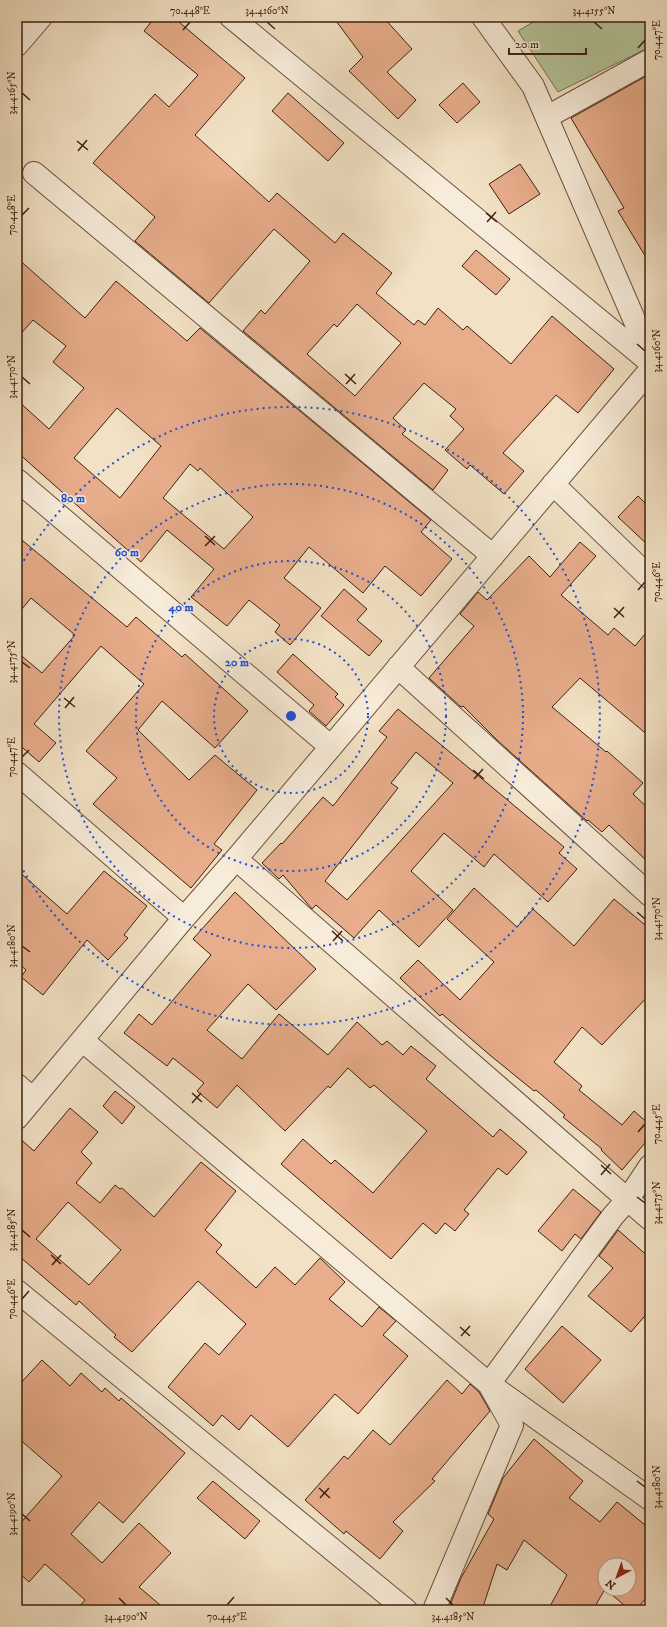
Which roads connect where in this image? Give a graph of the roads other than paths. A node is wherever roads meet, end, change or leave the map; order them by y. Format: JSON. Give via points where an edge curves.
{"nodes":[{"id":1,"x":41,"y":17,"type":"edge"},
{"id":2,"x":231,"y":17,"type":"edge"},
{"id":3,"x":483,"y":17,"type":"edge"},
{"id":4,"x":17,"y":45,"type":"edge"},
{"id":5,"x":650,"y":60,"type":"edge"},
{"id":6,"x":547,"y":117,"type":"junction"},
{"id":7,"x":34,"y":173,"type":"dead end"},
{"id":8,"x":650,"y":356,"type":"edge"},
{"id":9,"x":650,"y":362,"type":"edge"},
{"id":10,"x":650,"y":370,"type":"edge"},
{"id":11,"x":17,"y":480,"type":"edge"},
{"id":12,"x":553,"y":484,"type":"junction"},
{"id":13,"x":493,"y":556,"type":"junction"},
{"id":14,"x":650,"y":578,"type":"edge"},
{"id":15,"x":398,"y":667,"type":"junction"},
{"id":16,"x":330,"y":747,"type":"junction"},
{"id":17,"x":17,"y":772,"type":"edge"},
{"id":18,"x":236,"y":859,"type":"junction"},
{"id":19,"x":650,"y":895,"type":"edge"},
{"id":20,"x":184,"y":918,"type":"junction"},
{"id":21,"x":82,"y":1040,"type":"junction"},
{"id":22,"x":25,"y":1092,"type":"edge"},
{"id":23,"x":17,"y":1118,"type":"edge"},
{"id":24,"x":650,"y":1166,"type":"edge"},
{"id":25,"x":628,"y":1199,"type":"junction"},
{"id":26,"x":650,"y":1219,"type":"edge"},
{"id":27,"x":17,"y":1290,"type":"edge"},
{"id":28,"x":489,"y":1384,"type":"junction"},
{"id":29,"x":650,"y":1499,"type":"edge"},
{"id":30,"x":406,"y":1610,"type":"edge"},
{"id":31,"x":434,"y":1610,"type":"edge"}],
"edges":[{"from":1,"to":4,"type":"street"},
{"from":2,"to":9,"type":"street"},
{"from":3,"to":6,"type":"street","via":[[533,86]]},
{"from":5,"to":6,"type":"street"},
{"from":6,"to":8,"type":"street"},
{"from":7,"to":13,"type":"street"},
{"from":10,"to":12,"type":"street"},
{"from":11,"to":16,"type":"street"},
{"from":12,"to":13,"type":"street"},
{"from":12,"to":14,"type":"street"},
{"from":13,"to":15,"type":"street"},
{"from":15,"to":16,"type":"street"},
{"from":15,"to":19,"type":"street"},
{"from":16,"to":18,"type":"street"},
{"from":17,"to":20,"type":"street"},
{"from":18,"to":20,"type":"street"},
{"from":18,"to":25,"type":"street"},
{"from":20,"to":21,"type":"street"},
{"from":21,"to":22,"type":"street"},
{"from":21,"to":28,"type":"street"},
{"from":22,"to":23,"type":"street"},
{"from":24,"to":25,"type":"street"},
{"from":25,"to":26,"type":"street"},
{"from":25,"to":28,"type":"street"},
{"from":27,"to":30,"type":"street"},
{"from":28,"to":29,"type":"street"},
{"from":28,"to":31,"type":"street","via":[[512,1425]]}]}
